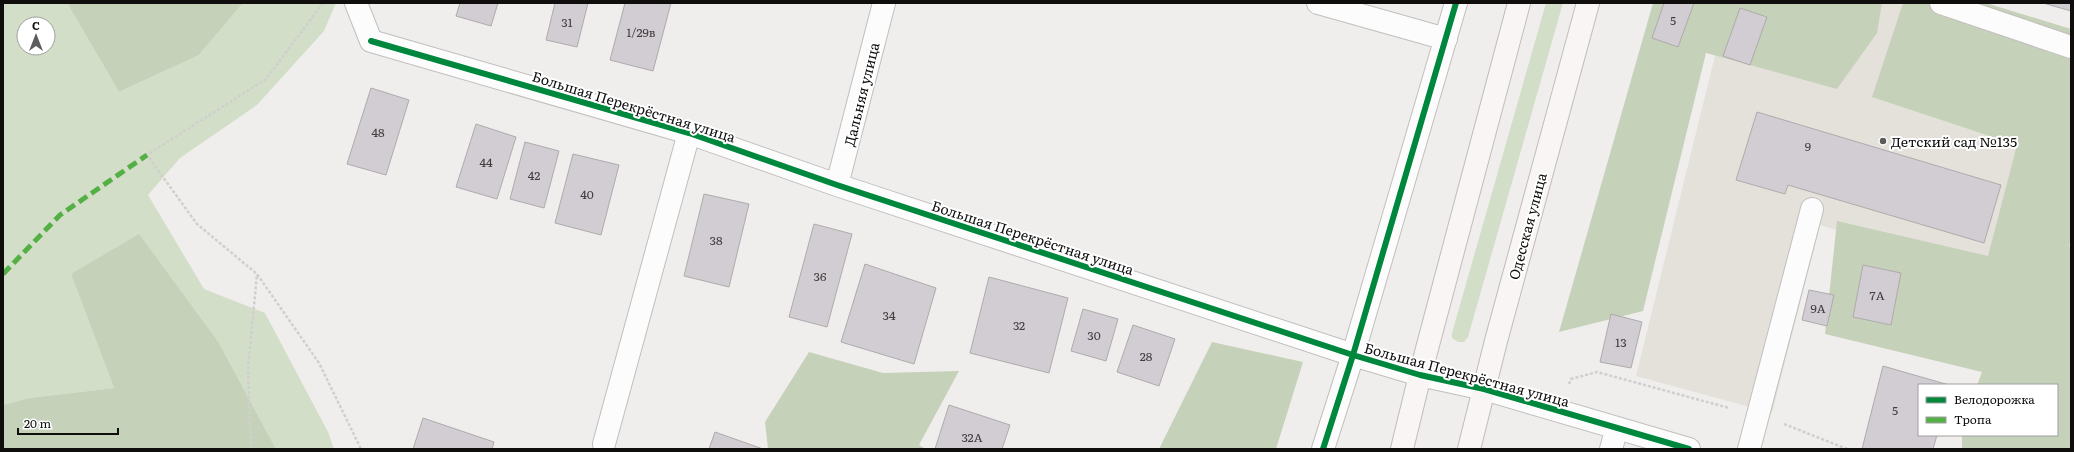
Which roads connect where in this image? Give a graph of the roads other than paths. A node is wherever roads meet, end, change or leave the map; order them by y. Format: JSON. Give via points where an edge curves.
{"nodes":[{"id":1,"x":356,"y":3,"type":"edge"},
{"id":2,"x":884,"y":3,"type":"edge"},
{"id":3,"x":1318,"y":3,"type":"edge"},
{"id":4,"x":1456,"y":3,"type":"edge"},
{"id":5,"x":1519,"y":3,"type":"edge"},
{"id":6,"x":1588,"y":3,"type":"edge"},
{"id":7,"x":1941,"y":3,"type":"edge"},
{"id":8,"x":1446,"y":38,"type":"junction"},
{"id":9,"x":2071,"y":47,"type":"edge"},
{"id":10,"x":689,"y":133,"type":"junction"},
{"id":11,"x":837,"y":185,"type":"junction"},
{"id":12,"x":1812,"y":209,"type":"dead end"},
{"id":13,"x":1353,"y":355,"type":"junction"},
{"id":14,"x":1420,"y":375,"type":"junction"},
{"id":15,"x":1484,"y":389,"type":"junction"},
{"id":16,"x":1617,"y":428,"type":"junction"},
{"id":17,"x":604,"y":444,"type":"dead end"},
{"id":18,"x":1323,"y":449,"type":"edge"},
{"id":19,"x":1402,"y":449,"type":"edge"},
{"id":20,"x":1469,"y":449,"type":"edge"},
{"id":21,"x":1611,"y":449,"type":"edge"},
{"id":22,"x":1689,"y":449,"type":"edge"},
{"id":23,"x":1749,"y":449,"type":"edge"}],
"edges":[{"from":1,"to":10,"type":"street","name":"Большая Перекрёстная улица","via":[[372,41]]},
{"from":2,"to":11,"type":"street","name":"Дальняя улица"},
{"from":3,"to":8,"type":"street"},
{"from":4,"to":8,"type":"street"},
{"from":5,"to":14,"type":"main road"},
{"from":6,"to":15,"type":"main road","name":"Одесская улица"},
{"from":7,"to":9,"type":"street"},
{"from":8,"to":13,"type":"street"},
{"from":10,"to":11,"type":"street","name":"Большая Перекрёстная улица"},
{"from":10,"to":17,"type":"street"},
{"from":11,"to":13,"type":"street","name":"Большая Перекрёстная улица"},
{"from":12,"to":23,"type":"street"},
{"from":13,"to":14,"type":"street","name":"Большая Перекрёстная улица"},
{"from":13,"to":18,"type":"street"},
{"from":14,"to":15,"type":"street","name":"Большая Перекрёстная улица"},
{"from":14,"to":19,"type":"main road"},
{"from":15,"to":16,"type":"street","name":"Большая Перекрёстная улица"},
{"from":15,"to":20,"type":"main road","name":"Одесская улица"},
{"from":16,"to":21,"type":"street"},
{"from":16,"to":22,"type":"street","name":"Большая Перекрёстная улица"}]}
